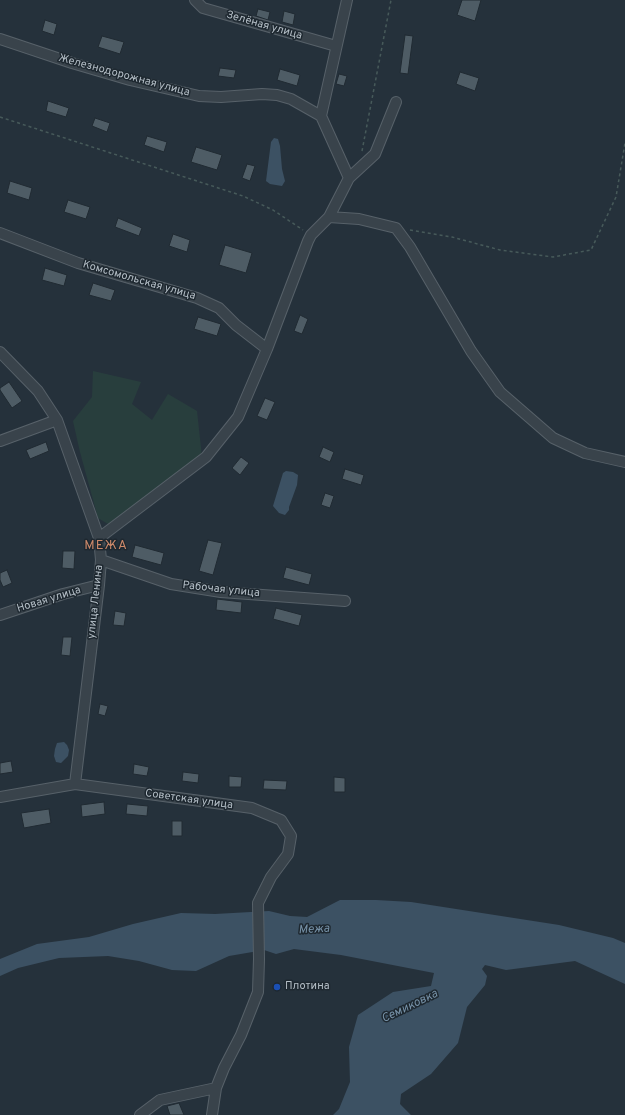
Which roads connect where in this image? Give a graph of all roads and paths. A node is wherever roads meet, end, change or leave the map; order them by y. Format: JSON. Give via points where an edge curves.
{"nodes":[{"id":1,"x":194,"y":0,"type":"edge"},
{"id":2,"x":347,"y":0,"type":"edge"},
{"id":3,"x":391,"y":0,"type":"edge"},
{"id":4,"x":0,"y":40,"type":"edge"},
{"id":5,"x":336,"y":46,"type":"junction"},
{"id":6,"x":396,"y":102,"type":"dead end"},
{"id":7,"x":321,"y":116,"type":"junction"},
{"id":8,"x":0,"y":117,"type":"edge"},
{"id":9,"x":625,"y":143,"type":"edge"},
{"id":10,"x":624,"y":150,"type":"edge"},
{"id":11,"x":362,"y":153,"type":"dead end"},
{"id":12,"x":349,"y":178,"type":"junction"},
{"id":13,"x":329,"y":217,"type":"junction"},
{"id":14,"x":396,"y":228,"type":"junction"},
{"id":15,"x":0,"y":233,"type":"edge"},
{"id":16,"x":311,"y":236,"type":"junction"},
{"id":17,"x":267,"y":349,"type":"junction"},
{"id":18,"x":0,"y":352,"type":"edge"},
{"id":19,"x":57,"y":420,"type":"junction"},
{"id":20,"x":0,"y":441,"type":"edge"},
{"id":21,"x":625,"y":462,"type":"edge"},
{"id":22,"x":99,"y":538,"type":"junction"},
{"id":23,"x":101,"y":560,"type":"junction"},
{"id":24,"x":99,"y":585,"type":"junction"},
{"id":25,"x":345,"y":600,"type":"dead end"},
{"id":26,"x":0,"y":615,"type":"edge"},
{"id":27,"x":75,"y":784,"type":"junction"},
{"id":28,"x":0,"y":797,"type":"edge"},
{"id":29,"x":216,"y":1088,"type":"junction"},
{"id":30,"x":140,"y":1115,"type":"edge"},
{"id":31,"x":212,"y":1115,"type":"edge"}],
"edges":[{"from":1,"to":5,"type":"street","name":"Зелёная улица","via":[[203,8]]},
{"from":2,"to":5,"type":"street"},
{"from":3,"to":11,"type":"path"},
{"from":4,"to":7,"type":"street","name":"Железнодорожная улица","via":[[86,68],[199,96],[277,95],[291,99]]},
{"from":5,"to":7,"type":"street"},
{"from":6,"to":12,"type":"street","via":[[375,154]]},
{"from":7,"to":12,"type":"street"},
{"from":8,"to":16,"type":"path","via":[[243,196],[273,210]]},
{"from":9,"to":10,"type":"path"},
{"from":10,"to":14,"type":"path","via":[[616,197],[591,250],[553,257],[500,250],[452,237]]},
{"from":12,"to":13,"type":"street"},
{"from":13,"to":14,"type":"street","via":[[360,219]]},
{"from":13,"to":16,"type":"street"},
{"from":14,"to":21,"type":"street","via":[[410,247],[471,351],[500,392],[553,438],[585,452]]},
{"from":15,"to":17,"type":"street","name":"Комсомольская улица","via":[[78,263],[197,298],[219,308]]},
{"from":16,"to":17,"type":"street"},
{"from":17,"to":22,"type":"street","via":[[238,417],[206,457]]},
{"from":18,"to":19,"type":"street","name":"улица Ленина","via":[[38,390]]},
{"from":19,"to":20,"type":"street"},
{"from":19,"to":22,"type":"street","name":"улица Ленина"},
{"from":22,"to":23,"type":"street","name":"улица Ленина"},
{"from":23,"to":24,"type":"street","name":"улица Ленина"},
{"from":23,"to":25,"type":"street","name":"Рабочая улица","via":[[171,584],[221,592]]},
{"from":24,"to":26,"type":"street","name":"Новая улица"},
{"from":24,"to":27,"type":"street","name":"улица Ленина"},
{"from":27,"to":28,"type":"street","name":"Советская улица"},
{"from":27,"to":29,"type":"street","name":"Советская улица","via":[[252,808],[281,820],[291,836],[288,854],[271,877],[258,903],[258,992]]},
{"from":29,"to":30,"type":"street","via":[[160,1100]]},
{"from":29,"to":31,"type":"street"}]}
